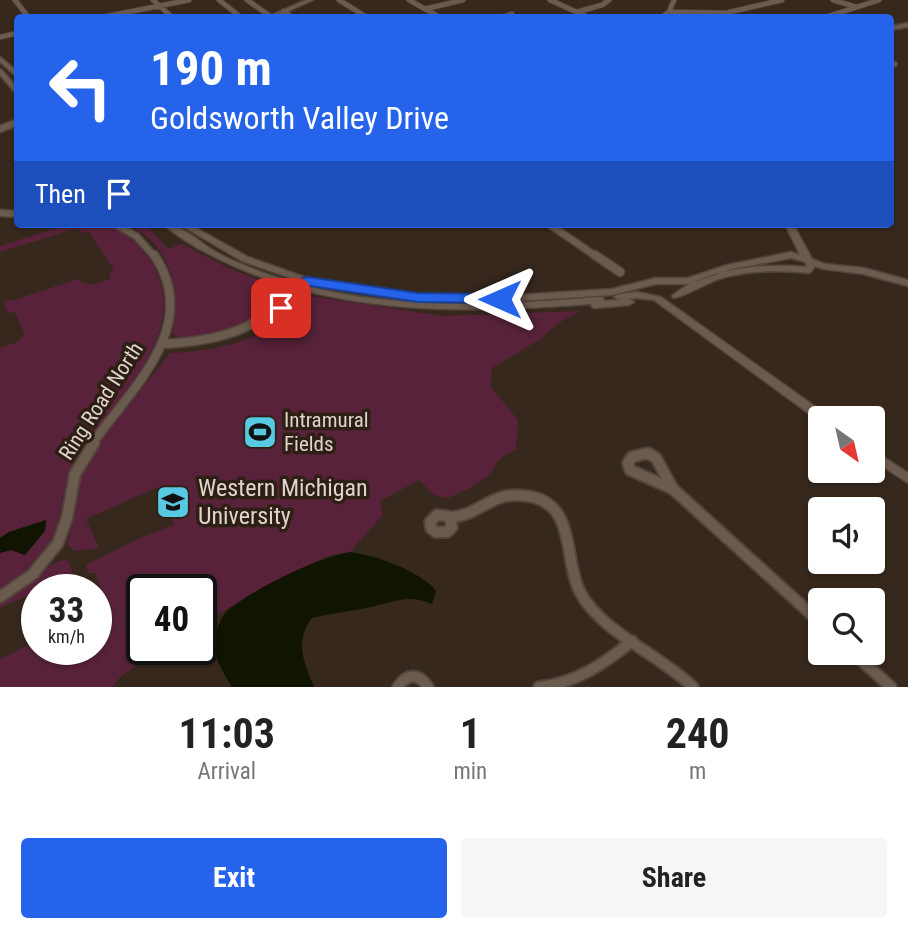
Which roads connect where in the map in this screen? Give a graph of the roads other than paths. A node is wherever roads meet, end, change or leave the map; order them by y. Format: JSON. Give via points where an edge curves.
{"nodes":[{"id":1,"x":15,"y":0,"type":"edge"},
{"id":2,"x":153,"y":0,"type":"edge"},
{"id":3,"x":189,"y":0,"type":"edge"},
{"id":4,"x":219,"y":0,"type":"edge"},
{"id":5,"x":247,"y":0,"type":"edge"},
{"id":6,"x":310,"y":0,"type":"edge"},
{"id":7,"x":339,"y":0,"type":"edge"},
{"id":8,"x":409,"y":0,"type":"edge"},
{"id":9,"x":463,"y":0,"type":"edge"},
{"id":10,"x":550,"y":0,"type":"edge"},
{"id":11,"x":609,"y":0,"type":"edge"},
{"id":12,"x":674,"y":0,"type":"edge"},
{"id":13,"x":782,"y":0,"type":"edge"},
{"id":14,"x":833,"y":0,"type":"edge"},
{"id":15,"x":879,"y":0,"type":"edge"},
{"id":16,"x":159,"y":5,"type":"junction"},
{"id":17,"x":856,"y":7,"type":"junction"},
{"id":18,"x":425,"y":9,"type":"junction"},
{"id":19,"x":284,"y":11,"type":"junction"},
{"id":20,"x":577,"y":12,"type":"junction"},
{"id":21,"x":669,"y":12,"type":"junction"},
{"id":22,"x":26,"y":14,"type":"edge"},
{"id":23,"x":115,"y":14,"type":"edge"},
{"id":24,"x":169,"y":14,"type":"edge"},
{"id":25,"x":237,"y":14,"type":"edge"},
{"id":26,"x":265,"y":14,"type":"edge"},
{"id":27,"x":276,"y":14,"type":"edge"},
{"id":28,"x":288,"y":14,"type":"edge"},
{"id":29,"x":362,"y":14,"type":"edge"},
{"id":30,"x":434,"y":14,"type":"edge"},
{"id":31,"x":581,"y":14,"type":"edge"},
{"id":32,"x":666,"y":14,"type":"edge"},
{"id":33,"x":684,"y":14,"type":"edge"},
{"id":34,"x":732,"y":14,"type":"edge"},
{"id":35,"x":835,"y":14,"type":"edge"},
{"id":36,"x":0,"y":59,"type":"edge"},
{"id":37,"x":0,"y":71,"type":"edge"},
{"id":38,"x":14,"y":72,"type":"edge"},
{"id":39,"x":14,"y":89,"type":"edge"},
{"id":40,"x":123,"y":228,"type":"edge"},
{"id":41,"x":173,"y":228,"type":"edge"},
{"id":42,"x":190,"y":228,"type":"edge"},
{"id":43,"x":555,"y":228,"type":"edge"},
{"id":44,"x":791,"y":228,"type":"edge"},
{"id":45,"x":785,"y":256,"type":"junction"},
{"id":46,"x":805,"y":256,"type":"junction"},
{"id":47,"x":794,"y":271,"type":"junction"},
{"id":48,"x":620,"y":272,"type":"dead end"},
{"id":49,"x":665,"y":281,"type":"junction"},
{"id":50,"x":652,"y":282,"type":"junction"},
{"id":51,"x":908,"y":283,"type":"edge"},
{"id":52,"x":305,"y":284,"type":"junction"},
{"id":53,"x":676,"y":296,"type":"junction"},
{"id":54,"x":655,"y":298,"type":"junction"},
{"id":55,"x":518,"y":306,"type":"junction"},
{"id":56,"x":667,"y":306,"type":"junction"},
{"id":57,"x":162,"y":344,"type":"junction"},
{"id":58,"x":808,"y":407,"type":"edge"},
{"id":59,"x":886,"y":463,"type":"edge"},
{"id":60,"x":908,"y":479,"type":"edge"},
{"id":61,"x":673,"y":489,"type":"junction"},
{"id":62,"x":450,"y":518,"type":"dead end"},
{"id":63,"x":0,"y":597,"type":"edge"},
{"id":64,"x":808,"y":611,"type":"edge"},
{"id":65,"x":632,"y":641,"type":"junction"},
{"id":66,"x":866,"y":665,"type":"edge"},
{"id":67,"x":398,"y":687,"type":"edge"},
{"id":68,"x":428,"y":687,"type":"edge"},
{"id":69,"x":539,"y":687,"type":"edge"},
{"id":70,"x":692,"y":687,"type":"edge"},
{"id":71,"x":891,"y":687,"type":"edge"}],
"edges":[{"from":1,"to":22,"type":"street"},
{"from":2,"to":16,"type":"street"},
{"from":3,"to":16,"type":"street"},
{"from":4,"to":25,"type":"street"},
{"from":5,"to":26,"type":"street"},
{"from":6,"to":19,"type":"street"},
{"from":7,"to":29,"type":"street"},
{"from":8,"to":18,"type":"street"},
{"from":9,"to":18,"type":"street"},
{"from":10,"to":20,"type":"street"},
{"from":11,"to":20,"type":"street"},
{"from":12,"to":21,"type":"street"},
{"from":13,"to":34,"type":"street"},
{"from":14,"to":17,"type":"street"},
{"from":15,"to":17,"type":"street"},
{"from":16,"to":23,"type":"street"},
{"from":16,"to":24,"type":"street"},
{"from":17,"to":35,"type":"street"},
{"from":18,"to":30,"type":"street"},
{"from":19,"to":27,"type":"street"},
{"from":19,"to":28,"type":"street"},
{"from":20,"to":31,"type":"street"},
{"from":21,"to":32,"type":"street"},
{"from":21,"to":33,"type":"street"},
{"from":36,"to":38,"type":"street"},
{"from":37,"to":39,"type":"street"},
{"from":40,"to":57,"type":"street","name":"Ring Road North","via":[[152,251],[169,284],[171,311]]},
{"from":41,"to":52,"type":"street","via":[[230,263]]},
{"from":42,"to":52,"type":"street","via":[[245,259]]},
{"from":43,"to":48,"type":"street"},
{"from":44,"to":45,"type":"street","via":[[792,248]]},
{"from":44,"to":46,"type":"street"},
{"from":45,"to":46,"type":"street"},
{"from":45,"to":47,"type":"street","via":[[783,264]]},
{"from":45,"to":49,"type":"street","via":[[686,282]]},
{"from":46,"to":47,"type":"street","via":[[810,268]]},
{"from":46,"to":51,"type":"street","via":[[824,266]]},
{"from":47,"to":53,"type":"street","via":[[762,268],[698,284]]},
{"from":49,"to":50,"type":"street"},
{"from":49,"to":53,"type":"street","via":[[677,288]]},
{"from":50,"to":52,"type":"street","via":[[590,294],[458,299]]},
{"from":50,"to":54,"type":"street","via":[[647,291]]},
{"from":52,"to":55,"type":"street","via":[[374,301]]},
{"from":52,"to":57,"type":"street","via":[[269,317],[246,330],[212,340]]},
{"from":53,"to":54,"type":"street"},
{"from":54,"to":55,"type":"street","via":[[634,295]]},
{"from":54,"to":56,"type":"street"},
{"from":55,"to":56,"type":"street","via":[[645,301]]},
{"from":56,"to":58,"type":"street"},
{"from":57,"to":63,"type":"street","name":"Ring Road North","via":[[80,463],[55,547],[30,576]]},
{"from":59,"to":60,"type":"street"},
{"from":61,"to":61,"type":"street","via":[[656,458],[648,453],[632,457],[630,470]]},
{"from":61,"to":64,"type":"street"},
{"from":62,"to":65,"type":"street","via":[[510,495],[538,499],[553,508],[566,527],[581,597]]},
{"from":65,"to":69,"type":"street","via":[[581,677]]},
{"from":65,"to":70,"type":"street"},
{"from":66,"to":71,"type":"street"},
{"from":67,"to":68,"type":"street","via":[[404,678],[414,675]]}]}
